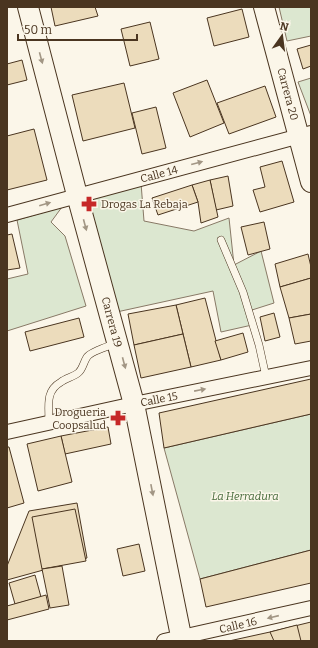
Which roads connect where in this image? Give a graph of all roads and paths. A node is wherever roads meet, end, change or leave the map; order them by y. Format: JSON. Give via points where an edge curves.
{"nodes":[{"id":1,"x":28,"y":7,"type":"edge"},
{"id":2,"x":264,"y":7,"type":"edge"},
{"id":3,"x":305,"y":135,"type":"edge"},
{"id":4,"x":311,"y":182,"type":"edge"},
{"id":5,"x":77,"y":195,"type":"junction"},
{"id":6,"x":7,"y":215,"type":"edge"},
{"id":7,"x":221,"y":240,"type":"dead end"},
{"id":8,"x":118,"y":343,"type":"junction"},
{"id":9,"x":311,"y":368,"type":"edge"},
{"id":10,"x":266,"y":377,"type":"junction"},
{"id":11,"x":134,"y":404,"type":"junction"},
{"id":12,"x":49,"y":423,"type":"junction"},
{"id":13,"x":7,"y":432,"type":"edge"},
{"id":14,"x":311,"y":608,"type":"edge"},
{"id":15,"x":175,"y":640,"type":"edge"}],
"edges":[{"from":1,"to":5,"type":"main road","name":"Carrera 19","one_way":true},
{"from":2,"to":3,"type":"main road","name":"Carrera 20"},
{"from":3,"to":4,"type":"main road","name":"Carrera 20"},
{"from":5,"to":3,"type":"street","name":"Calle 14","one_way":true},
{"from":6,"to":5,"type":"street","name":"Calle 14","one_way":true},
{"from":5,"to":8,"type":"main road","name":"Carrera 19","one_way":true},
{"from":7,"to":10,"type":"lane","via":[[243,292]]},
{"from":8,"to":11,"type":"main road","name":"Carrera 19","one_way":true},
{"from":8,"to":12,"type":"lane","via":[[87,356],[82,370],[53,387],[49,396]]},
{"from":9,"to":10,"type":"street","name":"Calle 15"},
{"from":11,"to":10,"type":"street","name":"Calle 15","one_way":true},
{"from":11,"to":12,"type":"street","name":"Calle 15"},
{"from":11,"to":15,"type":"main road","name":"Carrera 19","one_way":true},
{"from":12,"to":13,"type":"street","name":"Calle 15"},
{"from":14,"to":15,"type":"street","name":"Calle 16","one_way":true}]}
